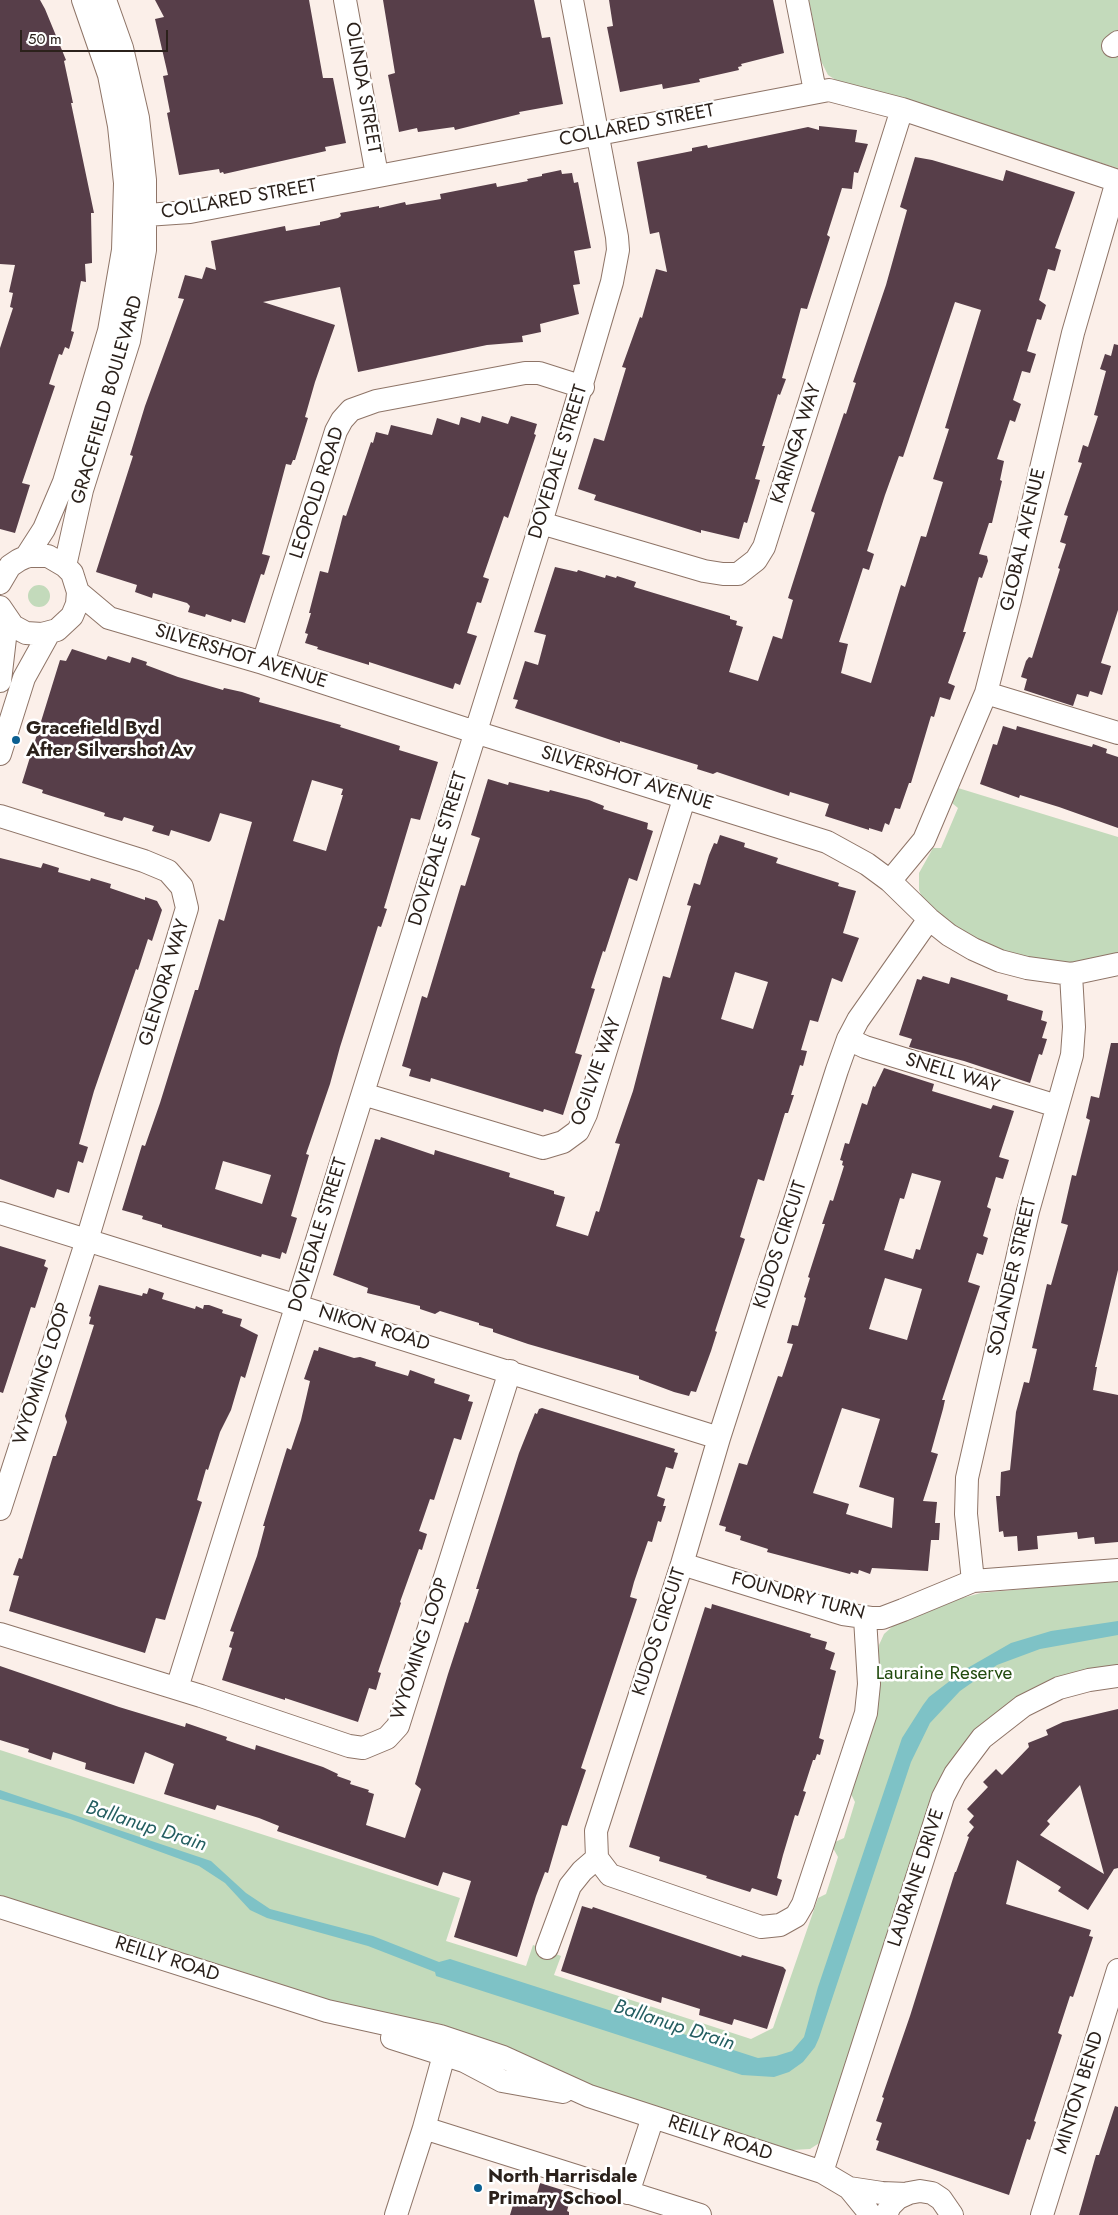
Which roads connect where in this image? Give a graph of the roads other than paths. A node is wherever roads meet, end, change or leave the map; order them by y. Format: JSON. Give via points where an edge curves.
{"nodes":[{"id":1,"x":83,"y":0,"type":"edge"},
{"id":2,"x":105,"y":0,"type":"edge"},
{"id":3,"x":345,"y":0,"type":"edge"},
{"id":4,"x":572,"y":0,"type":"edge"},
{"id":5,"x":798,"y":0,"type":"edge"},
{"id":6,"x":815,"y":91,"type":"junction"},
{"id":7,"x":902,"y":109,"type":"junction"},
{"id":8,"x":597,"y":134,"type":"junction"},
{"id":9,"x":377,"y":175,"type":"junction"},
{"id":10,"x":1118,"y":181,"type":"edge"},
{"id":11,"x":146,"y":214,"type":"junction"},
{"id":12,"x":583,"y":387,"type":"junction"},
{"id":13,"x":541,"y":523,"type":"junction"},
{"id":14,"x":26,"y":557,"type":"junction"},
{"id":15,"x":65,"y":566,"type":"junction"},
{"id":16,"x":1,"y":577,"type":"edge"},
{"id":17,"x":78,"y":592,"type":"junction"},
{"id":18,"x":4,"y":614,"type":"edge"},
{"id":19,"x":109,"y":618,"type":"junction"},
{"id":20,"x":56,"y":629,"type":"junction"},
{"id":21,"x":263,"y":662,"type":"junction"},
{"id":22,"x":0,"y":681,"type":"edge"},
{"id":23,"x":986,"y":693,"type":"junction"},
{"id":24,"x":474,"y":732,"type":"junction"},
{"id":25,"x":1118,"y":733,"type":"edge"},
{"id":26,"x":0,"y":754,"type":"edge"},
{"id":27,"x":685,"y":796,"type":"junction"},
{"id":28,"x":0,"y":816,"type":"edge"},
{"id":29,"x":890,"y":881,"type":"junction"},
{"id":30,"x":929,"y":920,"type":"junction"},
{"id":31,"x":1118,"y":964,"type":"edge"},
{"id":32,"x":1071,"y":974,"type":"junction"},
{"id":33,"x":848,"y":1039,"type":"junction"},
{"id":34,"x":363,"y":1094,"type":"junction"},
{"id":35,"x":1057,"y":1106,"type":"junction"},
{"id":36,"x":0,"y":1213,"type":"edge"},
{"id":37,"x":87,"y":1240,"type":"junction"},
{"id":38,"x":298,"y":1305,"type":"junction"},
{"id":39,"x":510,"y":1371,"type":"junction"},
{"id":40,"x":720,"y":1438,"type":"junction"},
{"id":41,"x":5,"y":1475,"type":"edge"},
{"id":42,"x":0,"y":1509,"type":"edge"},
{"id":43,"x":682,"y":1564,"type":"junction"},
{"id":44,"x":1118,"y":1570,"type":"edge"},
{"id":45,"x":973,"y":1581,"type":"junction"},
{"id":46,"x":865,"y":1618,"type":"junction"},
{"id":47,"x":0,"y":1634,"type":"edge"},
{"id":48,"x":1118,"y":1676,"type":"edge"},
{"id":49,"x":177,"y":1688,"type":"junction"},
{"id":50,"x":597,"y":1858,"type":"junction"},
{"id":51,"x":0,"y":1907,"type":"edge"},
{"id":52,"x":548,"y":1948,"type":"dead end"},
{"id":53,"x":1118,"y":1970,"type":"edge"},
{"id":54,"x":334,"y":2012,"type":"junction"},
{"id":55,"x":444,"y":2055,"type":"junction"},
{"id":56,"x":589,"y":2096,"type":"junction"},
{"id":57,"x":653,"y":2117,"type":"junction"},
{"id":58,"x":424,"y":2128,"type":"junction"},
{"id":59,"x":822,"y":2172,"type":"junction"},
{"id":60,"x":849,"y":2188,"type":"junction"},
{"id":61,"x":628,"y":2193,"type":"junction"},
{"id":62,"x":907,"y":2194,"type":"junction"},
{"id":63,"x":953,"y":2212,"type":"edge"},
{"id":64,"x":396,"y":2215,"type":"edge"},
{"id":65,"x":700,"y":2215,"type":"edge"},
{"id":66,"x":871,"y":2215,"type":"edge"},
{"id":67,"x":886,"y":2215,"type":"edge"},
{"id":68,"x":1042,"y":2215,"type":"edge"}],
"edges":[{"from":1,"to":14,"type":"street","name":"GRACEFIELD BOULEVARD","via":[[109,75],[119,126],[125,183],[123,250],[109,331],[64,482],[44,529]]},
{"from":2,"to":11,"type":"street","name":"GRACEFIELD BOULEVARD","via":[[134,92],[144,161]]},
{"from":3,"to":9,"type":"street","name":"OLINDA STREET"},
{"from":4,"to":8,"type":"street","name":"DOVEDALE STREET"},
{"from":5,"to":6,"type":"street"},
{"from":6,"to":7,"type":"street","name":"COLLARED STREET","via":[[841,92]]},
{"from":6,"to":8,"type":"street","name":"COLLARED STREET"},
{"from":7,"to":10,"type":"street","name":"COLLARED STREET"},
{"from":7,"to":13,"type":"street","name":"KARINGA WAY","via":[[767,538],[756,560],[738,574],[704,571]]},
{"from":8,"to":9,"type":"street","name":"COLLARED STREET"},
{"from":8,"to":12,"type":"street","name":"DOVEDALE STREET","via":[[618,250]]},
{"from":9,"to":11,"type":"street","name":"COLLARED STREET","via":[[190,212]]},
{"from":10,"to":23,"type":"street","name":"GLOBAL AVENUE","via":[[1073,333]]},
{"from":11,"to":15,"type":"street","name":"GRACEFIELD BOULEVARD","via":[[142,269],[131,332],[82,490]]},
{"from":12,"to":13,"type":"street","name":"DOVEDALE STREET"},
{"from":12,"to":21,"type":"street","name":"LEOPOLD ROAD","via":[[539,373],[525,373],[376,401],[351,410],[336,431]]},
{"from":13,"to":24,"type":"street","name":"DOVEDALE STREET"},
{"from":14,"to":15,"type":"street","via":[[48,556]]},
{"from":14,"to":16,"type":"street","via":[[10,566]]},
{"from":15,"to":17,"type":"street","via":[[72,574]]},
{"from":17,"to":19,"type":"street","name":"SILVERSHOT AVENUE"},
{"from":17,"to":20,"type":"street","via":[[74,610]]},
{"from":18,"to":20,"type":"street","name":"SILVERSHOT AVENUE","via":[[26,633]]},
{"from":18,"to":22,"type":"street","via":[[6,645]]},
{"from":19,"to":20,"type":"street","name":"SILVERSHOT AVENUE"},
{"from":19,"to":21,"type":"street","name":"SILVERSHOT AVENUE"},
{"from":20,"to":26,"type":"street","via":[[36,654],[24,678]]},
{"from":21,"to":24,"type":"street","name":"SILVERSHOT AVENUE"},
{"from":23,"to":25,"type":"street"},
{"from":23,"to":29,"type":"street","name":"GLOBAL AVENUE","via":[[924,840]]},
{"from":24,"to":27,"type":"street","name":"SILVERSHOT AVENUE"},
{"from":24,"to":34,"type":"street","name":"DOVEDALE STREET"},
{"from":27,"to":29,"type":"street","name":"SILVERSHOT AVENUE","via":[[827,842]]},
{"from":27,"to":34,"type":"street","name":"OGILVIE WAY","via":[[595,1087],[578,1131],[563,1142],[543,1148]]},
{"from":28,"to":37,"type":"street","name":"GLENORA WAY","via":[[168,871],[179,882],[185,898],[186,913]]},
{"from":29,"to":30,"type":"street","name":"SILVERSHOT AVENUE"},
{"from":30,"to":32,"type":"street","name":"SILVERSHOT AVENUE","via":[[965,945],[1000,960],[1027,968]]},
{"from":30,"to":33,"type":"street","name":"KUDOS CIRCUIT"},
{"from":31,"to":32,"type":"street","name":"SILVERSHOT AVENUE"},
{"from":32,"to":35,"type":"street","name":"SOLANDER STREET","via":[[1072,1055]]},
{"from":33,"to":35,"type":"street","name":"SNELL WAY"},
{"from":33,"to":40,"type":"street","name":"KUDOS CIRCUIT"},
{"from":34,"to":38,"type":"street","name":"DOVEDALE STREET"},
{"from":35,"to":45,"type":"street","name":"SOLANDER STREET","via":[[1028,1212],[966,1478]]},
{"from":36,"to":37,"type":"street","name":"NIKON ROAD"},
{"from":37,"to":38,"type":"street","name":"NIKON ROAD"},
{"from":37,"to":41,"type":"street","name":"WYOMING LOOP"},
{"from":38,"to":39,"type":"street","name":"NIKON ROAD"},
{"from":38,"to":49,"type":"street","name":"DOVEDALE STREET"},
{"from":39,"to":40,"type":"street","name":"NIKON ROAD"},
{"from":39,"to":49,"type":"street","name":"WYOMING LOOP","via":[[398,1726],[387,1738],[363,1748],[349,1746]]},
{"from":40,"to":43,"type":"street","name":"KUDOS CIRCUIT"},
{"from":41,"to":42,"type":"street","name":"WYOMING LOOP"},
{"from":43,"to":46,"type":"street","name":"FOUNDRY TURN"},
{"from":43,"to":50,"type":"street","name":"KUDOS CIRCUIT","via":[[596,1831]]},
{"from":44,"to":45,"type":"street","name":"FOUNDRY TURN"},
{"from":45,"to":46,"type":"street","name":"FOUNDRY TURN","via":[[882,1618]]},
{"from":46,"to":50,"type":"street","via":[[869,1684],[866,1713],[804,1904],[796,1916],[780,1925],[761,1927],[624,1882],[610,1875]]},
{"from":47,"to":49,"type":"street","name":"WYOMING LOOP"},
{"from":48,"to":59,"type":"street","name":"LAURAINE DRIVE","via":[[1059,1688],[1023,1706],[982,1738],[955,1774],[943,1797]]},
{"from":50,"to":52,"type":"street","via":[[570,1886]]},
{"from":51,"to":54,"type":"street","name":"REILLY ROAD"},
{"from":53,"to":68,"type":"street","name":"MINTON BEND"},
{"from":54,"to":55,"type":"street","name":"REILLY ROAD","via":[[367,2029]]},
{"from":54,"to":56,"type":"street","name":"REILLY ROAD","via":[[449,2039],[518,2062]]},
{"from":55,"to":56,"type":"street","name":"REILLY ROAD","via":[[464,2061],[502,2081]]},
{"from":55,"to":58,"type":"street"},
{"from":56,"to":57,"type":"street","name":"REILLY ROAD"},
{"from":57,"to":59,"type":"street","name":"REILLY ROAD"},
{"from":57,"to":61,"type":"street"},
{"from":58,"to":61,"type":"street"},
{"from":58,"to":64,"type":"street"},
{"from":59,"to":60,"type":"street","name":"REILLY ROAD"},
{"from":60,"to":62,"type":"street","name":"REILLY ROAD"},
{"from":60,"to":66,"type":"street","name":"REILLY ROAD"},
{"from":61,"to":65,"type":"street"},
{"from":62,"to":63,"type":"street","name":"REILLY ROAD","via":[[932,2193]]},
{"from":62,"to":67,"type":"street","via":[[890,2206]]}]}
